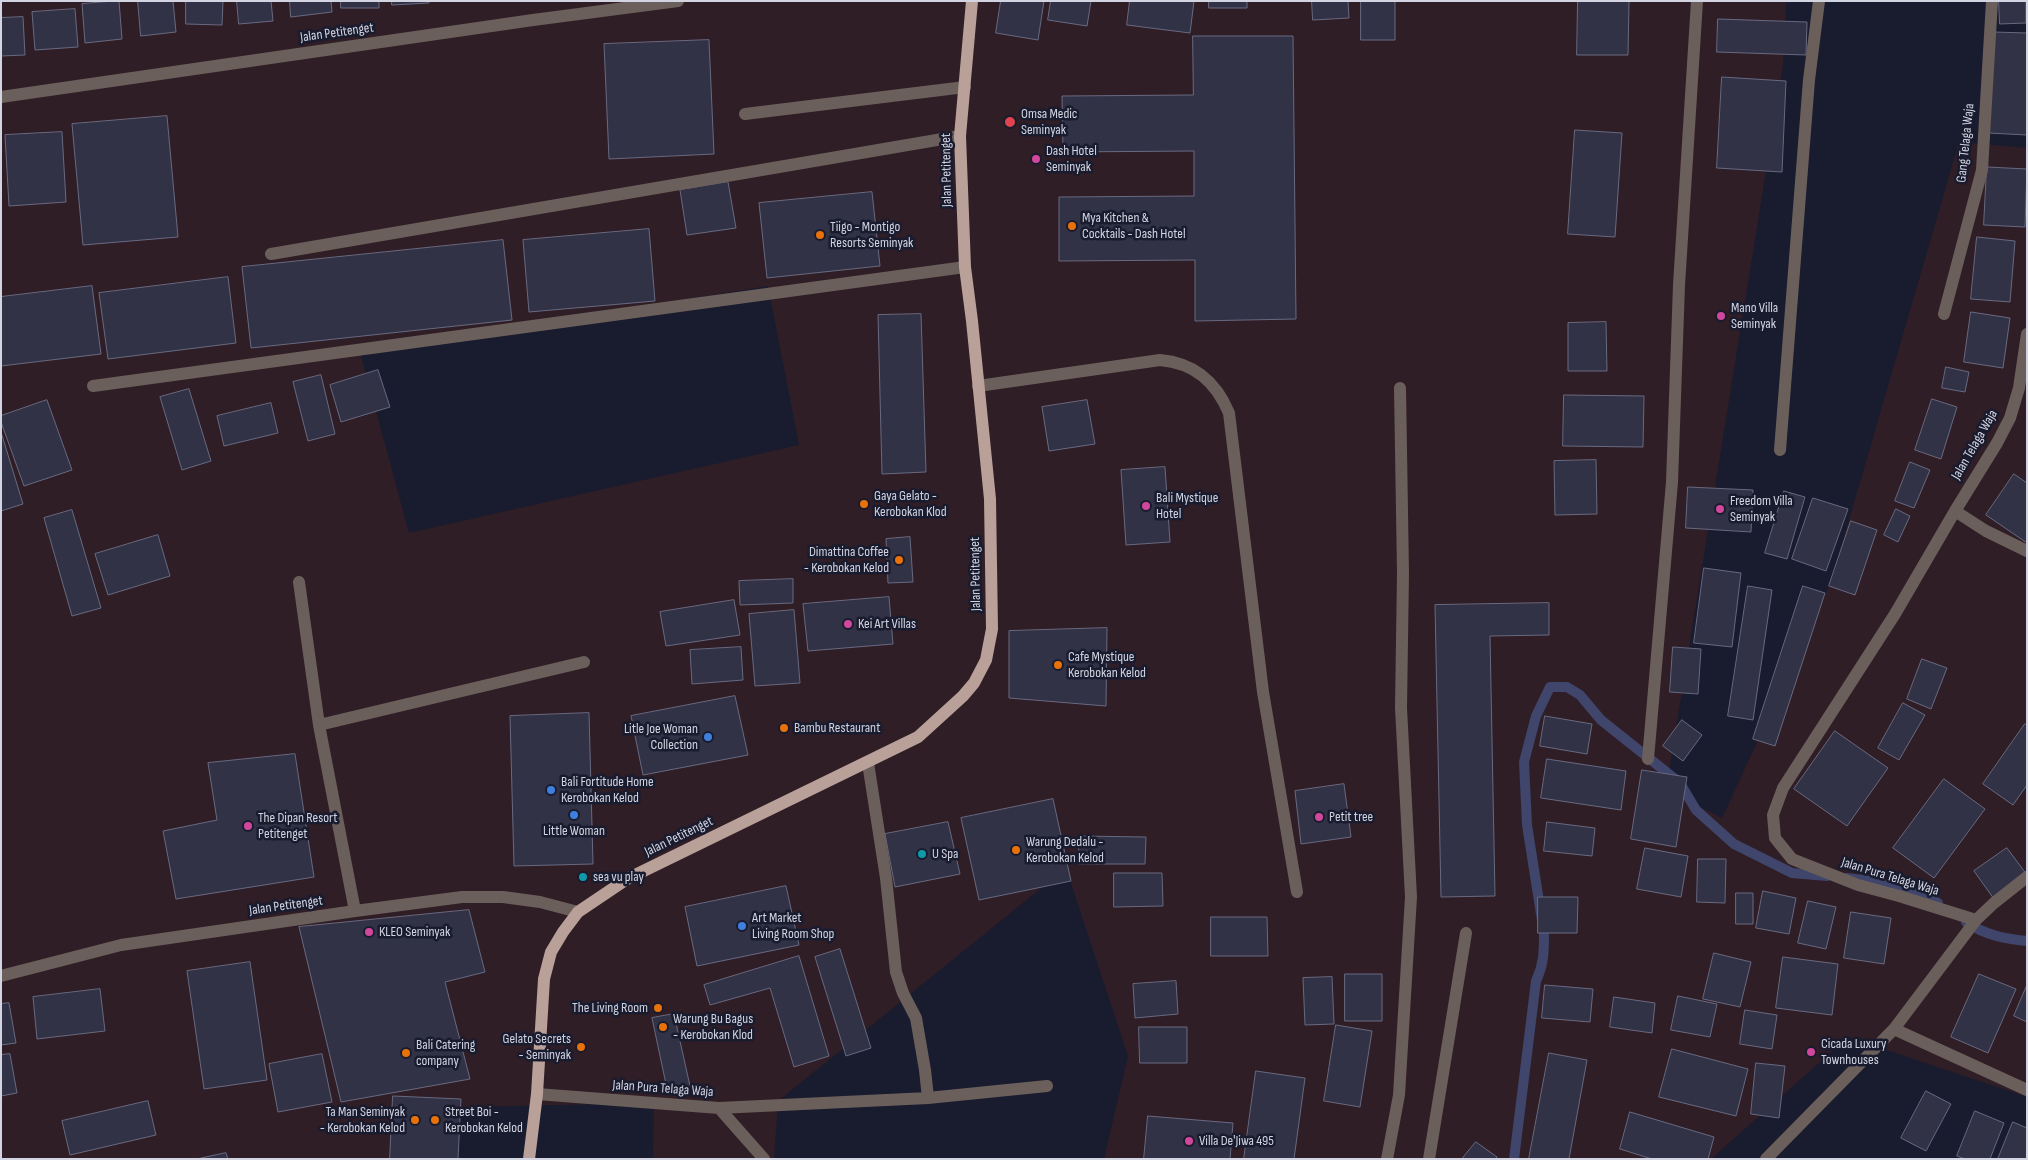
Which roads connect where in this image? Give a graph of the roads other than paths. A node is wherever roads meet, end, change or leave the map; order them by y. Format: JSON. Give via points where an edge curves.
{"nodes":[{"id":1,"x":678,"y":1,"type":"edge"},
{"id":2,"x":972,"y":1,"type":"edge"},
{"id":3,"x":1697,"y":1,"type":"edge"},
{"id":4,"x":1819,"y":1,"type":"edge"},
{"id":5,"x":1992,"y":1,"type":"edge"},
{"id":6,"x":965,"y":87,"type":"junction"},
{"id":7,"x":1,"y":97,"type":"edge"},
{"id":8,"x":745,"y":114,"type":"dead end"},
{"id":9,"x":960,"y":136,"type":"junction"},
{"id":10,"x":271,"y":254,"type":"dead end"},
{"id":11,"x":965,"y":267,"type":"junction"},
{"id":12,"x":1944,"y":314,"type":"dead end"},
{"id":13,"x":2027,"y":334,"type":"edge"},
{"id":14,"x":93,"y":386,"type":"dead end"},
{"id":15,"x":978,"y":386,"type":"junction"},
{"id":16,"x":1400,"y":388,"type":"dead end"},
{"id":17,"x":1780,"y":450,"type":"dead end"},
{"id":18,"x":1954,"y":510,"type":"junction"},
{"id":19,"x":2027,"y":551,"type":"edge"},
{"id":20,"x":300,"y":582,"type":"dead end"},
{"id":21,"x":584,"y":662,"type":"dead end"},
{"id":22,"x":319,"y":725,"type":"junction"},
{"id":23,"x":1648,"y":759,"type":"dead end"},
{"id":24,"x":868,"y":764,"type":"junction"},
{"id":25,"x":2027,"y":877,"type":"edge"},
{"id":26,"x":1296,"y":892,"type":"dead end"},
{"id":27,"x":355,"y":911,"type":"junction"},
{"id":28,"x":578,"y":912,"type":"junction"},
{"id":29,"x":1976,"y":920,"type":"junction"},
{"id":30,"x":1466,"y":933,"type":"dead end"},
{"id":31,"x":1,"y":976,"type":"edge"},
{"id":32,"x":1894,"y":1029,"type":"junction"},
{"id":33,"x":1047,"y":1086,"type":"dead end"},
{"id":34,"x":2027,"y":1090,"type":"edge"},
{"id":35,"x":537,"y":1094,"type":"junction"},
{"id":36,"x":928,"y":1098,"type":"junction"},
{"id":37,"x":719,"y":1108,"type":"junction"},
{"id":38,"x":529,"y":1159,"type":"edge"},
{"id":39,"x":764,"y":1159,"type":"edge"},
{"id":40,"x":1387,"y":1159,"type":"edge"},
{"id":41,"x":1429,"y":1159,"type":"edge"},
{"id":42,"x":1766,"y":1159,"type":"edge"}],
"edges":[{"from":1,"to":7,"type":"street","name":"Jalan Petitenget"},
{"from":2,"to":6,"type":"main road","name":"Jalan Petitenget"},
{"from":3,"to":23,"type":"street","via":[[1679,285],[1672,482]]},
{"from":4,"to":17,"type":"street","via":[[1809,80]]},
{"from":5,"to":12,"type":"street","name":"Gang Telaga Waja","via":[[1982,170]]},
{"from":6,"to":8,"type":"street"},
{"from":6,"to":9,"type":"main road","name":"Jalan Petitenget"},
{"from":9,"to":10,"type":"street"},
{"from":9,"to":11,"type":"main road","name":"Jalan Petitenget"},
{"from":11,"to":14,"type":"street"},
{"from":11,"to":15,"type":"main road","name":"Jalan Petitenget"},
{"from":13,"to":18,"type":"street","name":"Jalan Telaga Waja","via":[[2019,388],[2010,418]]},
{"from":15,"to":24,"type":"main road","name":"Jalan Petitenget","via":[[990,499],[992,629],[986,660],[963,696],[918,738]]},
{"from":15,"to":26,"type":"street","via":[[1160,360],[1186,365],[1204,376],[1222,396],[1229,414],[1263,692]]},
{"from":16,"to":40,"type":"street","via":[[1401,708],[1411,897],[1399,1095]]},
{"from":18,"to":19,"type":"street","via":[[1986,531]]},
{"from":18,"to":29,"type":"street","name":"Jalan Pura Telaga Waja","via":[[1895,614],[1783,788],[1773,816],[1775,838],[1792,859],[1858,885]]},
{"from":20,"to":22,"type":"street"},
{"from":21,"to":22,"type":"street"},
{"from":22,"to":27,"type":"street"},
{"from":24,"to":28,"type":"main road","name":"Jalan Petitenget","via":[[627,879]]},
{"from":24,"to":36,"type":"street","via":[[886,878],[896,972],[916,1018]]},
{"from":25,"to":29,"type":"street"},
{"from":27,"to":28,"type":"street","name":"Jalan Petitenget","via":[[462,898],[504,897]]},
{"from":27,"to":31,"type":"street","name":"Jalan Petitenget","via":[[121,945]]},
{"from":28,"to":35,"type":"main road","name":"Jalan Petitenget","via":[[551,952],[544,979]]},
{"from":29,"to":32,"type":"street"},
{"from":30,"to":41,"type":"street"},
{"from":32,"to":34,"type":"street"},
{"from":32,"to":42,"type":"street"},
{"from":33,"to":36,"type":"street"},
{"from":35,"to":37,"type":"street","name":"Jalan Pura Telaga Waja"},
{"from":35,"to":38,"type":"main road","name":"Jalan Petitenget"},
{"from":36,"to":37,"type":"street"},
{"from":37,"to":39,"type":"street","name":"Jalan Pura Telaga Waja"}]}
